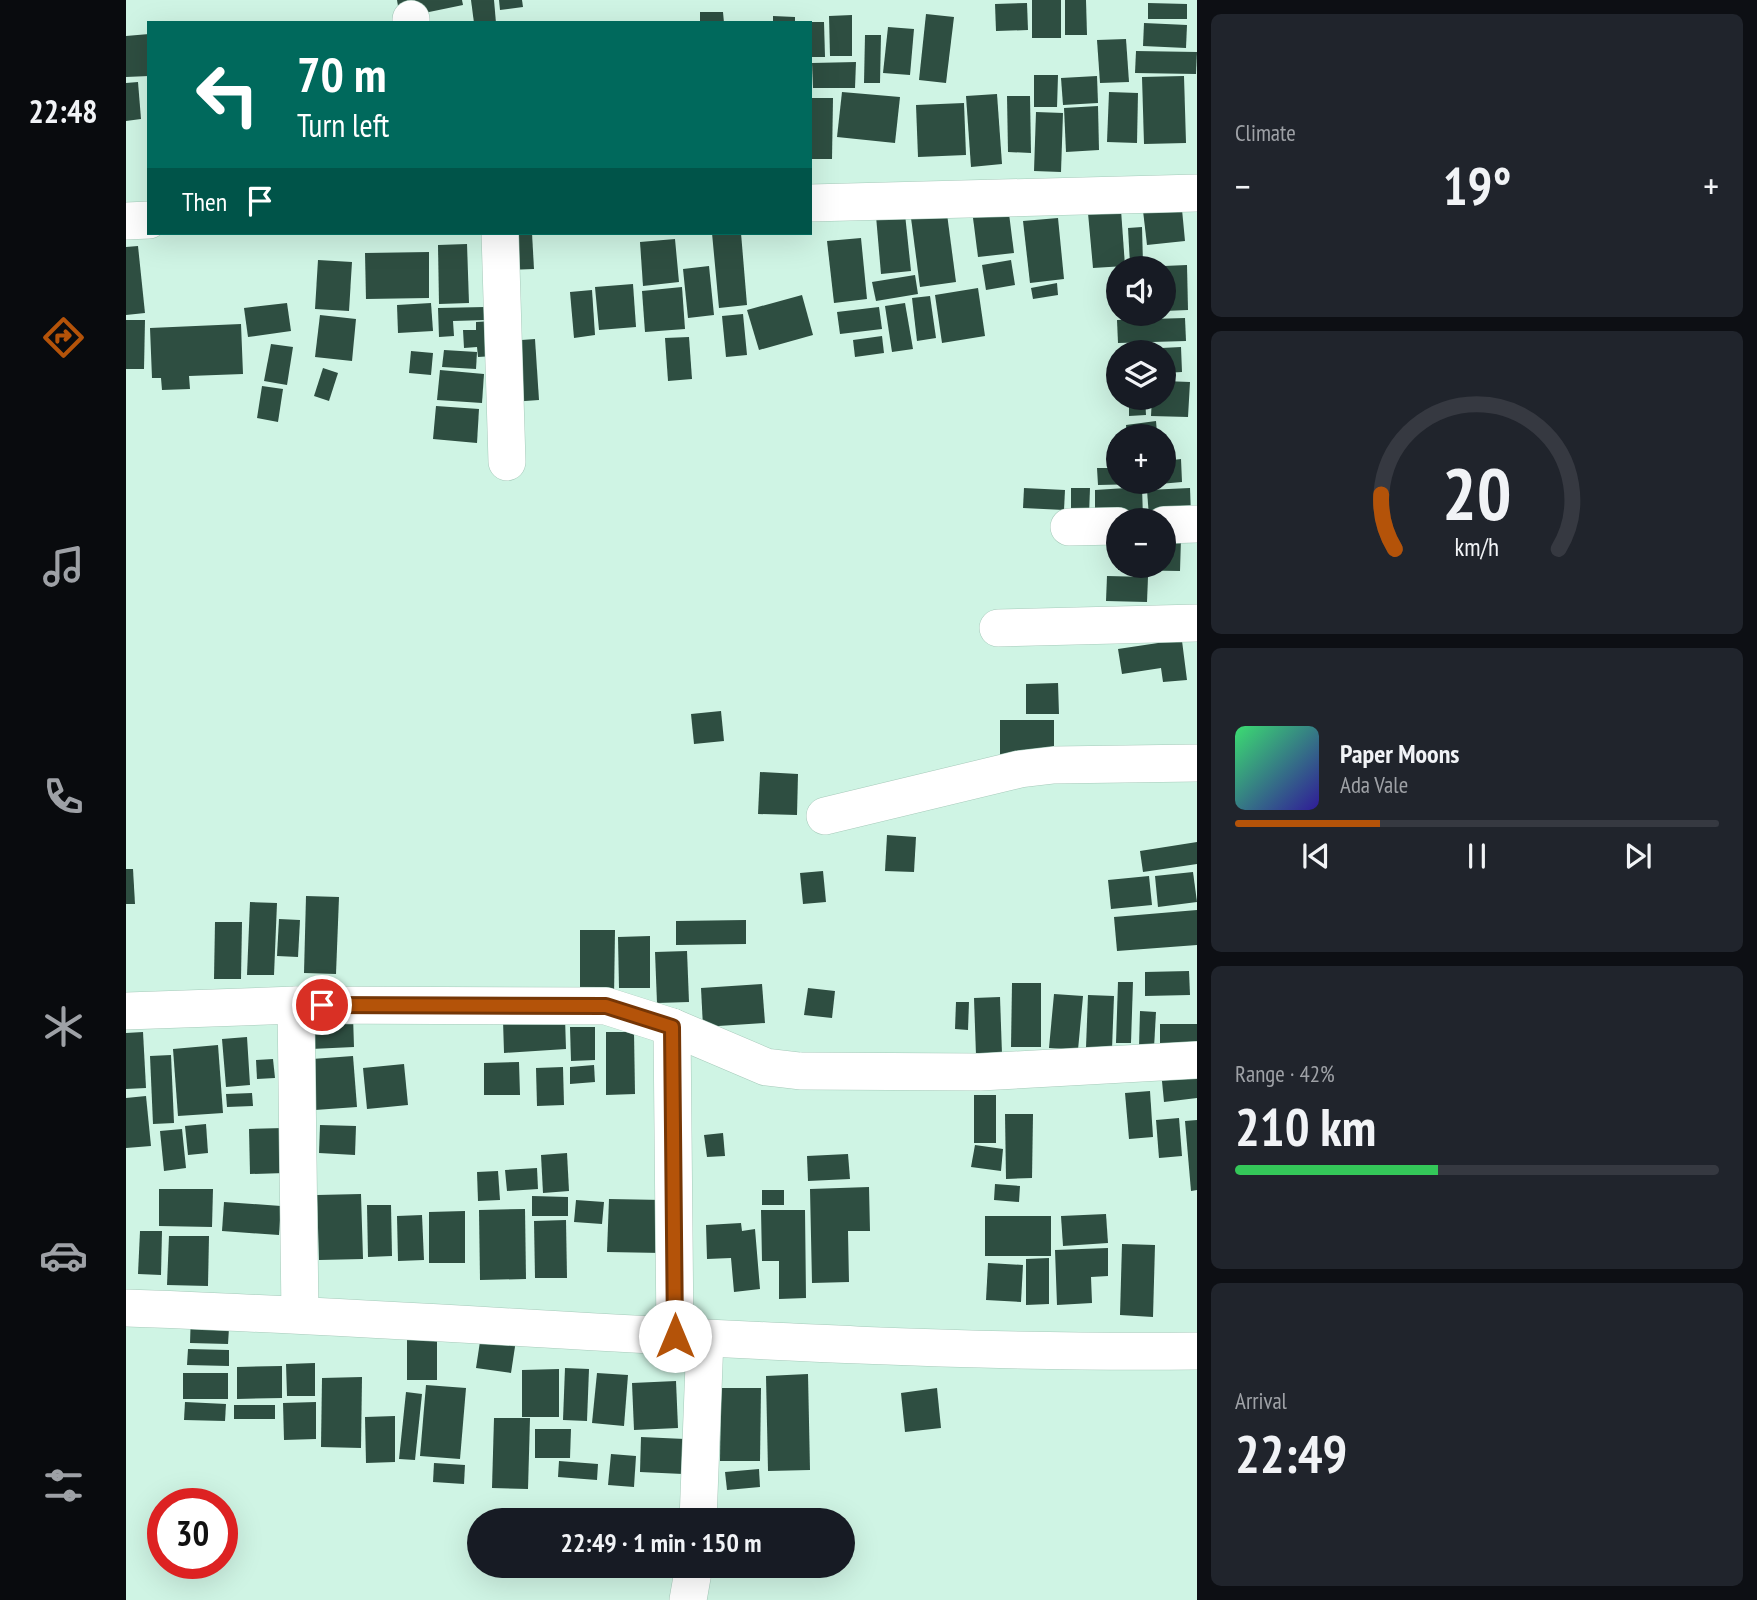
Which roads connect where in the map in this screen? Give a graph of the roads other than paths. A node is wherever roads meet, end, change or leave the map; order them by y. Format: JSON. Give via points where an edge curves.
{"nodes":[{"id":1,"x":1197,"y":193,"type":"edge"},
{"id":2,"x":812,"y":203,"type":"edge"},
{"id":3,"x":147,"y":220,"type":"edge"},
{"id":4,"x":126,"y":221,"type":"edge"},
{"id":5,"x":500,"y":235,"type":"edge"},
{"id":6,"x":507,"y":462,"type":"dead end"},
{"id":7,"x":1197,"y":524,"type":"edge"},
{"id":8,"x":1176,"y":525,"type":"edge"},
{"id":9,"x":1106,"y":526,"type":"edge"},
{"id":10,"x":1069,"y":527,"type":"dead end"},
{"id":11,"x":1197,"y":623,"type":"edge"},
{"id":12,"x":998,"y":628,"type":"dead end"},
{"id":13,"x":1197,"y":763,"type":"edge"},
{"id":14,"x":825,"y":816,"type":"dead end"},
{"id":15,"x":296,"y":1005,"type":"junction"},
{"id":16,"x":126,"y":1011,"type":"edge"},
{"id":17,"x":672,"y":1027,"type":"junction"},
{"id":18,"x":1197,"y":1060,"type":"edge"},
{"id":19,"x":126,"y":1308,"type":"edge"},
{"id":20,"x":300,"y":1314,"type":"junction"},
{"id":21,"x":690,"y":1337,"type":"junction"},
{"id":22,"x":1197,"y":1351,"type":"edge"},
{"id":23,"x":697,"y":1508,"type":"edge"},
{"id":24,"x":692,"y":1578,"type":"edge"},
{"id":25,"x":688,"y":1600,"type":"edge"}],
"edges":[{"from":1,"to":2,"type":"street"},
{"from":3,"to":4,"type":"street"},
{"from":5,"to":6,"type":"street"},
{"from":7,"to":8,"type":"street"},
{"from":9,"to":10,"type":"street"},
{"from":11,"to":12,"type":"street"},
{"from":13,"to":14,"type":"street","via":[[1020,769]]},
{"from":15,"to":16,"type":"street"},
{"from":15,"to":17,"type":"street","via":[[606,1006]]},
{"from":15,"to":20,"type":"street"},
{"from":17,"to":18,"type":"street","via":[[766,1067],[800,1072],[980,1072]]},
{"from":17,"to":21,"type":"street"},
{"from":19,"to":20,"type":"street"},
{"from":20,"to":21,"type":"street"},
{"from":21,"to":22,"type":"street","via":[[1099,1352]]},
{"from":21,"to":23,"type":"street"},
{"from":24,"to":25,"type":"street"}]}
